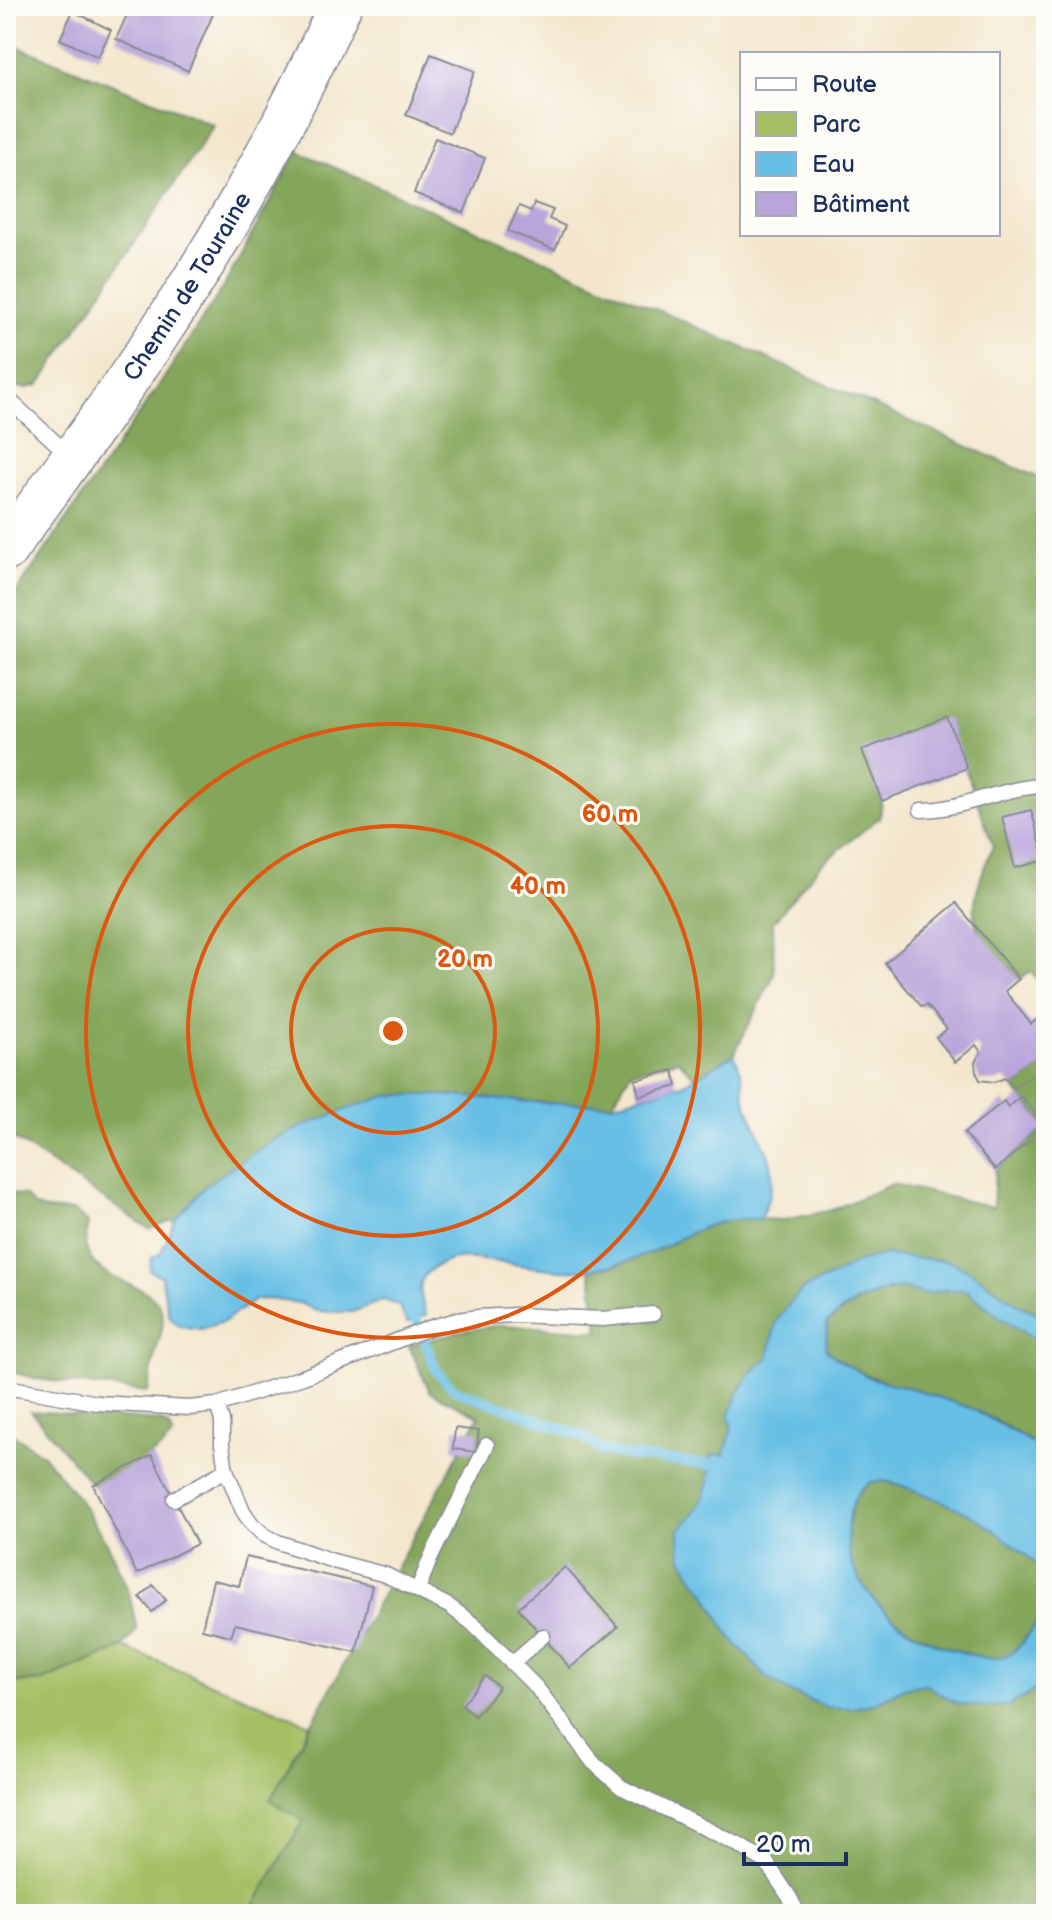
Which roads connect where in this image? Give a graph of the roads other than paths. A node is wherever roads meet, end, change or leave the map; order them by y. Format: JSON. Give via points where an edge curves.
{"nodes":[{"id":1,"x":340,"y":6,"type":"edge"},
{"id":2,"x":6,"y":397,"type":"edge"},
{"id":3,"x":73,"y":457,"type":"junction"},
{"id":4,"x":6,"y":550,"type":"edge"},
{"id":5,"x":1046,"y":786,"type":"edge"},
{"id":6,"x":921,"y":810,"type":"dead end"},
{"id":7,"x":653,"y":1314,"type":"dead end"},
{"id":8,"x":6,"y":1387,"type":"edge"},
{"id":9,"x":217,"y":1405,"type":"junction"},
{"id":10,"x":487,"y":1445,"type":"dead end"},
{"id":11,"x":226,"y":1470,"type":"junction"},
{"id":12,"x":174,"y":1499,"type":"dead end"},
{"id":13,"x":418,"y":1589,"type":"junction"},
{"id":14,"x":543,"y":1636,"type":"dead end"},
{"id":15,"x":512,"y":1663,"type":"junction"},
{"id":16,"x":798,"y":1914,"type":"edge"}],
"edges":[{"from":1,"to":3,"type":"street","name":"Chemin de Touraine","via":[[238,206],[187,291]]},
{"from":2,"to":3,"type":"lane"},
{"from":3,"to":4,"type":"street","name":"Chemin de Touraine"},
{"from":5,"to":6,"type":"lane"},
{"from":7,"to":9,"type":"lane","via":[[457,1320]]},
{"from":8,"to":9,"type":"lane","via":[[98,1403]]},
{"from":9,"to":11,"type":"lane"},
{"from":10,"to":13,"type":"lane"},
{"from":11,"to":12,"type":"lane"},
{"from":11,"to":13,"type":"lane","via":[[243,1511],[264,1535]]},
{"from":13,"to":15,"type":"lane","via":[[473,1624]]},
{"from":14,"to":15,"type":"lane"},
{"from":15,"to":16,"type":"lane","via":[[593,1762],[621,1787],[766,1862]]}]}
